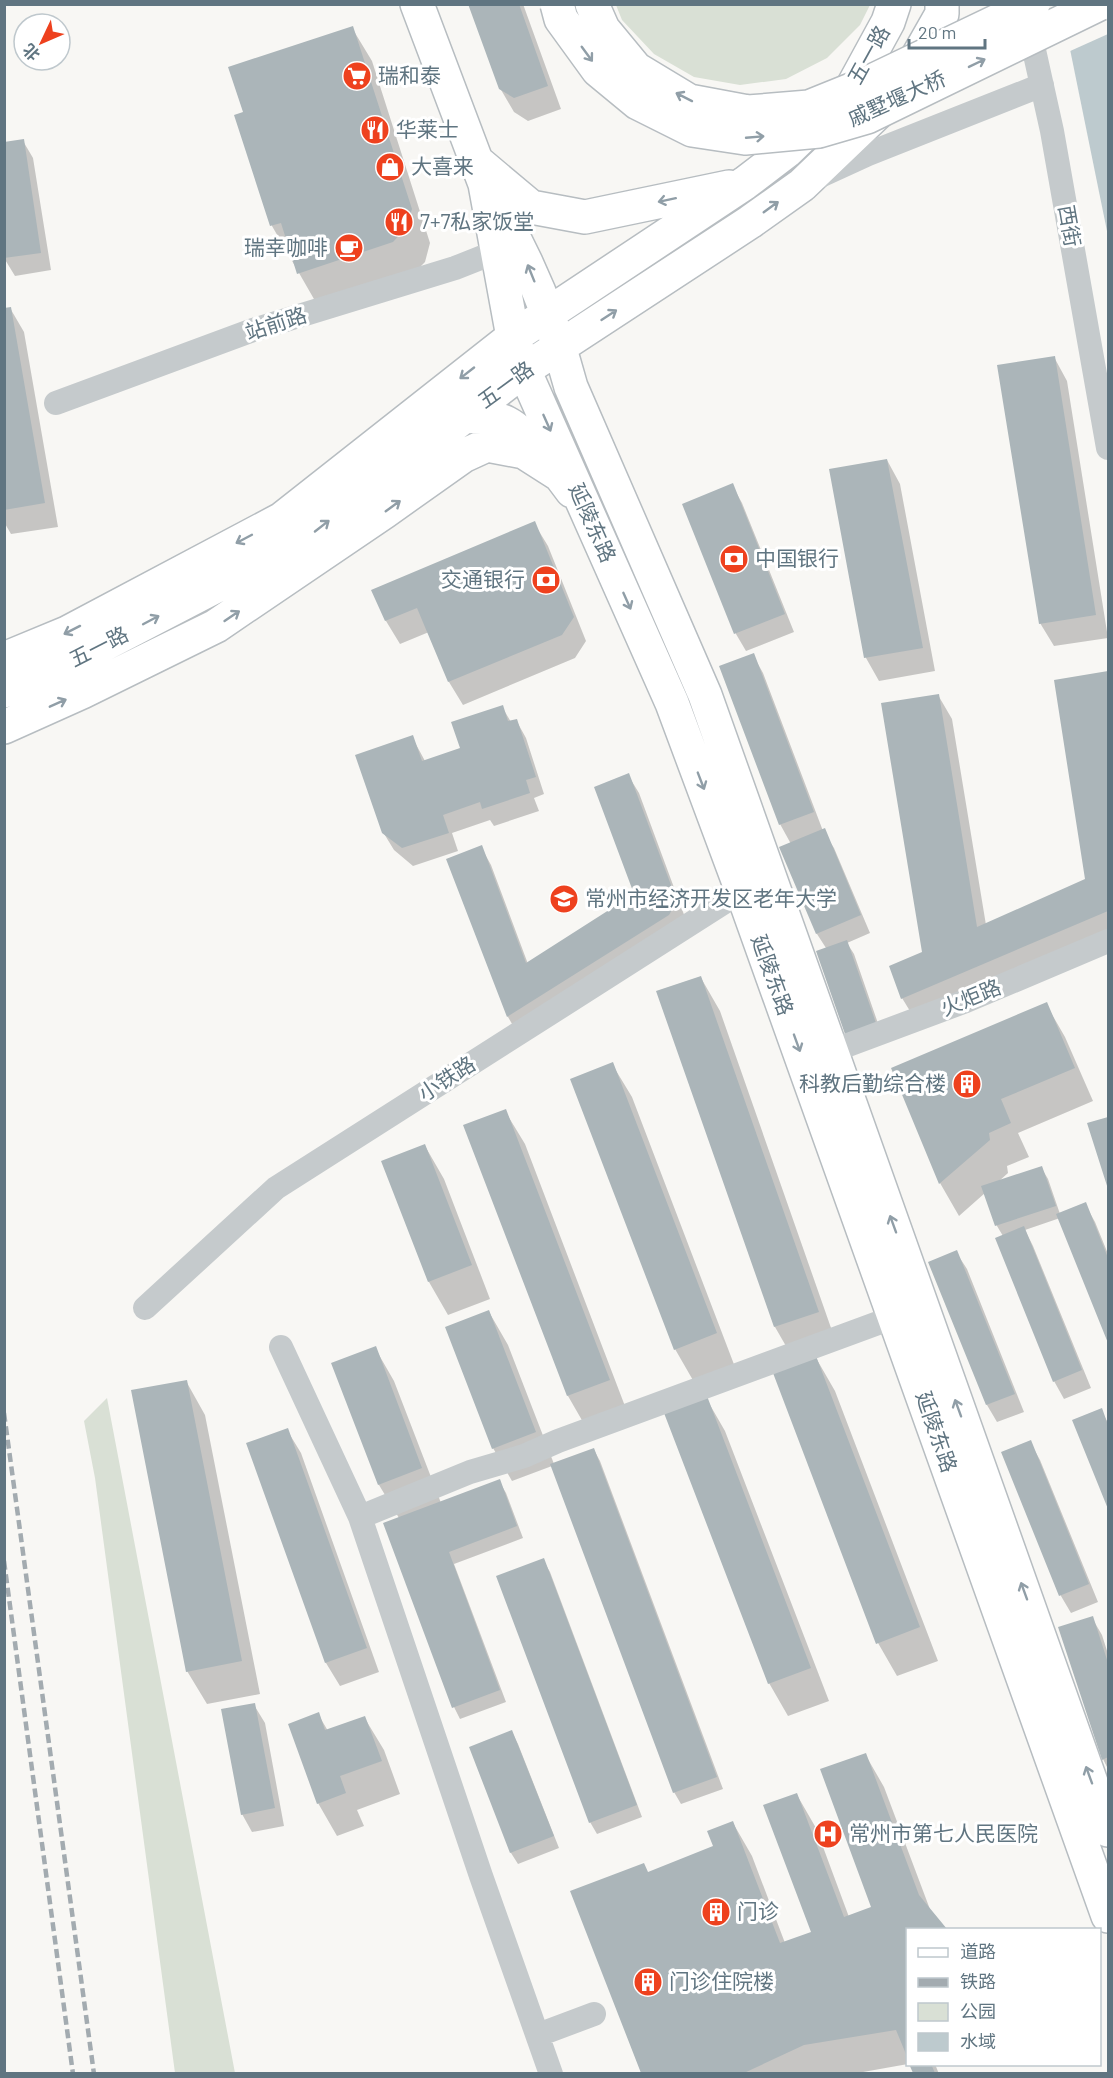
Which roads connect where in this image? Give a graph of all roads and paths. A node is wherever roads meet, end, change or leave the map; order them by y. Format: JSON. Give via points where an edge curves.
{"nodes":[{"id":1,"x":417,"y":4,"type":"edge"},
{"id":2,"x":558,"y":4,"type":"edge"},
{"id":3,"x":592,"y":4,"type":"edge"},
{"id":4,"x":894,"y":4,"type":"edge"},
{"id":5,"x":942,"y":4,"type":"edge"},
{"id":6,"x":1024,"y":4,"type":"edge"},
{"id":7,"x":1033,"y":4,"type":"edge"},
{"id":8,"x":1099,"y":4,"type":"edge"},
{"id":9,"x":1042,"y":85,"type":"junction"},
{"id":10,"x":480,"y":172,"type":"junction"},
{"id":11,"x":745,"y":183,"type":"junction"},
{"id":12,"x":802,"y":185,"type":"junction"},
{"id":13,"x":498,"y":251,"type":"junction"},
{"id":14,"x":548,"y":315,"type":"junction"},
{"id":15,"x":513,"y":336,"type":"junction"},
{"id":16,"x":560,"y":347,"type":"junction"},
{"id":17,"x":524,"y":370,"type":"junction"},
{"id":18,"x":56,"y":403,"type":"dead end"},
{"id":19,"x":462,"y":417,"type":"junction"},
{"id":20,"x":1108,"y":448,"type":"edge"},
{"id":21,"x":560,"y":475,"type":"junction"},
{"id":22,"x":585,"y":508,"type":"junction"},
{"id":23,"x":4,"y":659,"type":"edge"},
{"id":24,"x":4,"y":691,"type":"edge"},
{"id":25,"x":4,"y":727,"type":"edge"},
{"id":26,"x":756,"y":885,"type":"junction"},
{"id":27,"x":1108,"y":941,"type":"edge"},
{"id":28,"x":832,"y":1051,"type":"junction"},
{"id":29,"x":145,"y":1308,"type":"dead end"},
{"id":30,"x":909,"y":1311,"type":"junction"},
{"id":31,"x":281,"y":1347,"type":"dead end"},
{"id":32,"x":360,"y":1517,"type":"junction"},
{"id":33,"x":1108,"y":1830,"type":"edge"},
{"id":34,"x":1108,"y":1916,"type":"edge"},
{"id":35,"x":594,"y":2014,"type":"dead end"},
{"id":36,"x":538,"y":2035,"type":"junction"},
{"id":37,"x":551,"y":2073,"type":"edge"}],
"edges":[{"from":1,"to":10,"type":"main road","name":"延陵东路"},
{"from":2,"to":8,"type":"main road","name":"戚墅堰大桥","one_way":true,"bridge":true,"via":[[561,19],[598,70],[638,103],[692,130],[745,138],[819,131],[867,117]]},
{"from":7,"to":3,"type":"main road","name":"戚墅堰大桥","one_way":true,"bridge":true,"via":[[809,107],[748,112],[689,101],[636,69],[603,29]]},
{"from":4,"to":11,"type":"main road","name":"五一路","via":[[852,88],[787,151]]},
{"from":5,"to":12,"type":"main road","name":"五一路","via":[[942,14],[896,95]]},
{"from":6,"to":9,"type":"street","name":"西街"},
{"from":9,"to":12,"type":"street","via":[[868,154]]},
{"from":9,"to":20,"type":"street","name":"西街"},
{"from":11,"to":10,"type":"main road","one_way":true,"via":[[585,217],[531,207]]},
{"from":10,"to":13,"type":"main road","name":"延陵东路"},
{"from":14,"to":10,"type":"main road","name":"延陵东路","one_way":true,"via":[[520,248]]},
{"from":11,"to":14,"type":"main road","name":"五一路"},
{"from":16,"to":12,"type":"main road","name":"五一路","one_way":true},
{"from":13,"to":15,"type":"main road","name":"延陵东路"},
{"from":13,"to":18,"type":"street","name":"站前路","via":[[253,330]]},
{"from":14,"to":15,"type":"main road","name":"五一路"},
{"from":14,"to":16,"type":"main road","name":"延陵东路"},
{"from":15,"to":17,"type":"main road","name":"延陵东路"},
{"from":15,"to":23,"type":"main road","name":"五一路","one_way":true,"via":[[282,519],[67,633]]},
{"from":16,"to":17,"type":"main road","name":"五一路"},
{"from":16,"to":26,"type":"main road","name":"延陵东路","via":[[572,387],[705,695]]},
{"from":17,"to":19,"type":"main road","name":"五一路"},
{"from":17,"to":22,"type":"main road","name":"延陵东路","one_way":true},
{"from":19,"to":21,"type":"main road","via":[[484,416],[508,422]]},
{"from":24,"to":19,"type":"main road","name":"五一路","one_way":true,"via":[[70,662],[305,540]]},
{"from":21,"to":22,"type":"main road"},
{"from":25,"to":21,"type":"main road","one_way":true,"via":[[216,626],[463,456],[487,445],[524,452]]},
{"from":22,"to":26,"type":"main road","name":"延陵东路","one_way":true},
{"from":26,"to":28,"type":"main road","name":"延陵东路"},
{"from":26,"to":29,"type":"street","name":"小铁路","via":[[276,1188]]},
{"from":26,"to":30,"type":"main road","name":"延陵东路","one_way":true},
{"from":27,"to":28,"type":"street","name":"火炬路","via":[[966,1001]]},
{"from":30,"to":28,"type":"main road","name":"延陵东路","one_way":true},
{"from":30,"to":32,"type":"street","via":[[524,1456],[470,1472]]},
{"from":33,"to":30,"type":"main road","name":"延陵东路","one_way":true},
{"from":30,"to":34,"type":"main road","name":"延陵东路"},
{"from":31,"to":32,"type":"street"},
{"from":32,"to":36,"type":"street"},
{"from":35,"to":36,"type":"street"},
{"from":36,"to":37,"type":"street"}]}
